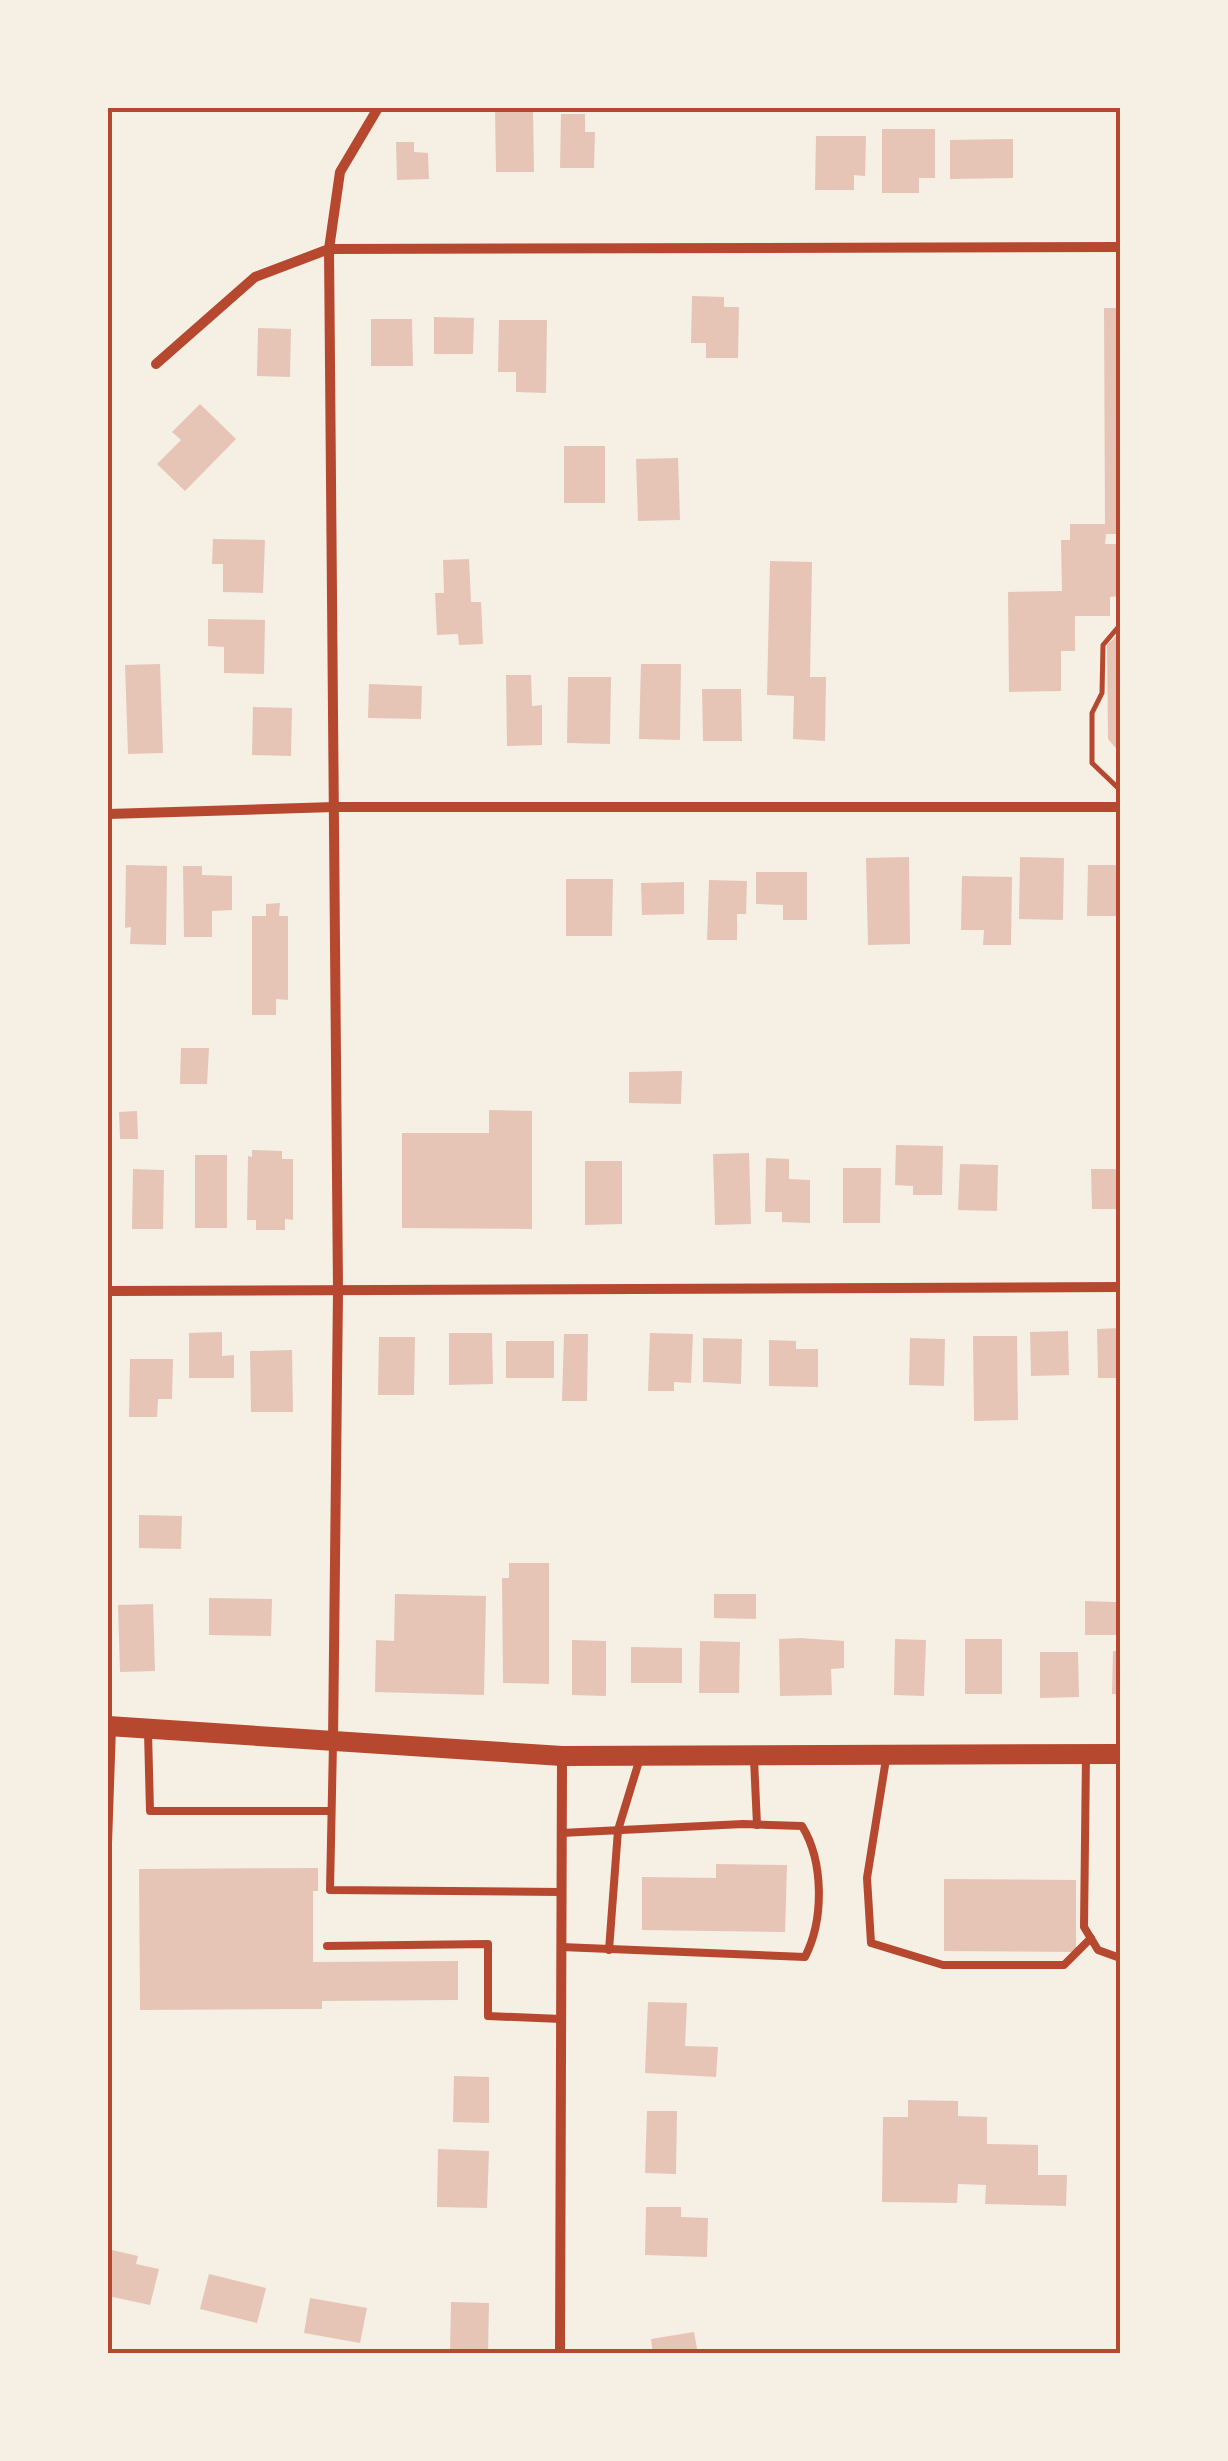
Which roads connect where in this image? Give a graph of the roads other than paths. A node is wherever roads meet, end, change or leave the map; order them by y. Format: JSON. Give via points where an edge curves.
{"nodes":[{"id":1,"x":378,"y":108,"type":"edge"},
{"id":2,"x":1120,"y":247,"type":"edge"},
{"id":3,"x":329,"y":249,"type":"junction"},
{"id":4,"x":156,"y":364,"type":"dead end"},
{"id":5,"x":1120,"y":807,"type":"edge"},
{"id":6,"x":334,"y":808,"type":"junction"},
{"id":7,"x":108,"y":814,"type":"edge"},
{"id":8,"x":1120,"y":1287,"type":"edge"},
{"id":9,"x":338,"y":1291,"type":"junction"},
{"id":10,"x":108,"y":1292,"type":"edge"},
{"id":11,"x":110,"y":1726,"type":"edge"},
{"id":12,"x":148,"y":1729,"type":"junction"},
{"id":13,"x":333,"y":1743,"type":"junction"},
{"id":14,"x":886,"y":1754,"type":"junction"},
{"id":15,"x":1086,"y":1754,"type":"junction"},
{"id":16,"x":1120,"y":1754,"type":"edge"},
{"id":17,"x":754,"y":1755,"type":"junction"},
{"id":18,"x":562,"y":1756,"type":"junction"},
{"id":19,"x":641,"y":1756,"type":"junction"},
{"id":20,"x":109,"y":1789,"type":"edge"},
{"id":21,"x":331,"y":1811,"type":"junction"},
{"id":22,"x":758,"y":1825,"type":"junction"},
{"id":23,"x":618,"y":1830,"type":"junction"},
{"id":24,"x":562,"y":1833,"type":"junction"},
{"id":25,"x":108,"y":1843,"type":"edge"},
{"id":26,"x":561,"y":1892,"type":"junction"},
{"id":27,"x":1091,"y":1938,"type":"junction"},
{"id":28,"x":327,"y":1946,"type":"dead end"},
{"id":29,"x":561,"y":1948,"type":"junction"},
{"id":30,"x":609,"y":1950,"type":"junction"},
{"id":31,"x":1120,"y":1958,"type":"edge"},
{"id":32,"x":561,"y":2018,"type":"junction"},
{"id":33,"x":560,"y":2354,"type":"edge"}],
"edges":[{"from":1,"to":3,"type":"street","via":[[340,172]]},
{"from":2,"to":3,"type":"street"},
{"from":3,"to":4,"type":"street","via":[[255,277]]},
{"from":3,"to":6,"type":"street"},
{"from":5,"to":6,"type":"street"},
{"from":6,"to":7,"type":"street"},
{"from":6,"to":9,"type":"street"},
{"from":8,"to":9,"type":"street"},
{"from":9,"to":10,"type":"street"},
{"from":9,"to":13,"type":"street"},
{"from":11,"to":12,"type":"main road"},
{"from":11,"to":20,"type":"lane"},
{"from":12,"to":13,"type":"main road"},
{"from":12,"to":21,"type":"lane","via":[[150,1812]]},
{"from":13,"to":18,"type":"main road"},
{"from":13,"to":21,"type":"lane"},
{"from":14,"to":15,"type":"main road"},
{"from":14,"to":17,"type":"main road"},
{"from":14,"to":27,"type":"lane","via":[[867,1878],[871,1943],[942,1965],[1064,1965]]},
{"from":15,"to":16,"type":"main road"},
{"from":15,"to":27,"type":"lane","via":[[1082,1886],[1084,1927]]},
{"from":17,"to":19,"type":"main road"},
{"from":17,"to":22,"type":"lane"},
{"from":18,"to":19,"type":"main road"},
{"from":18,"to":24,"type":"street"},
{"from":19,"to":23,"type":"lane"},
{"from":20,"to":25,"type":"lane"},
{"from":21,"to":26,"type":"lane","via":[[330,1890]]},
{"from":22,"to":23,"type":"lane"},
{"from":22,"to":30,"type":"lane","via":[[802,1826],[816,1850],[817,1934],[805,1957]]},
{"from":23,"to":24,"type":"lane"},
{"from":23,"to":30,"type":"lane"},
{"from":24,"to":26,"type":"street"},
{"from":26,"to":29,"type":"street"},
{"from":27,"to":31,"type":"lane","via":[[1098,1950]]},
{"from":28,"to":32,"type":"lane","via":[[488,1944],[488,2016]]},
{"from":29,"to":30,"type":"lane"},
{"from":29,"to":32,"type":"street"},
{"from":32,"to":33,"type":"street"}]}
